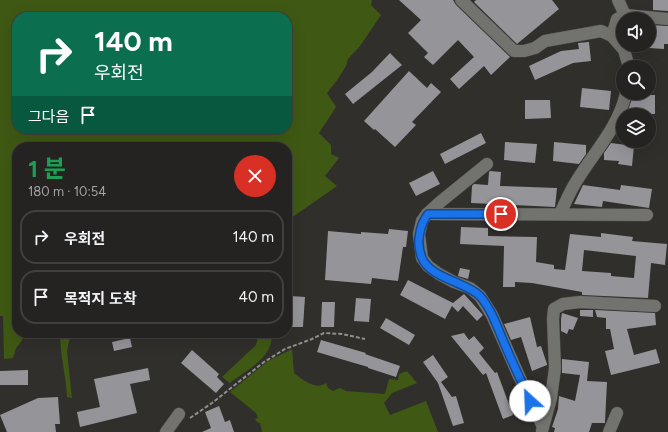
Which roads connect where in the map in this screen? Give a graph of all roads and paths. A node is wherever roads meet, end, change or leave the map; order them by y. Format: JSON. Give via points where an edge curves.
{"nodes":[{"id":1,"x":461,"y":0,"type":"edge"},
{"id":2,"x":618,"y":0,"type":"edge"},
{"id":3,"x":624,"y":12,"type":"edge"},
{"id":4,"x":656,"y":18,"type":"edge"},
{"id":5,"x":668,"y":19,"type":"edge"},
{"id":6,"x":616,"y":22,"type":"edge"},
{"id":7,"x":612,"y":36,"type":"junction"},
{"id":8,"x":627,"y":60,"type":"edge"},
{"id":9,"x":625,"y":100,"type":"edge"},
{"id":10,"x":487,"y":164,"type":"dead end"},
{"id":11,"x":428,"y":214,"type":"junction"},
{"id":12,"x":560,"y":214,"type":"junction"},
{"id":13,"x":647,"y":215,"type":"dead end"},
{"id":14,"x":655,"y":306,"type":"dead end"},
{"id":15,"x":365,"y":339,"type":"dead end"},
{"id":16,"x":617,"y":413,"type":"dead end"},
{"id":17,"x":181,"y":418,"type":"joint"},
{"id":18,"x":542,"y":430,"type":"edge"},
{"id":19,"x":166,"y":432,"type":"edge"},
{"id":20,"x":609,"y":432,"type":"edge"}],
"edges":[{"from":1,"to":7,"type":"street","via":[[514,51],[535,48],[545,41],[601,31]]},
{"from":2,"to":3,"type":"street"},
{"from":4,"to":5,"type":"street"},
{"from":6,"to":7,"type":"street"},
{"from":7,"to":8,"type":"street","via":[[624,50]]},
{"from":9,"to":12,"type":"street","via":[[616,123],[574,186]]},
{"from":10,"to":11,"type":"street"},
{"from":11,"to":12,"type":"street"},
{"from":11,"to":18,"type":"street","via":[[422,221],[419,234],[422,258],[439,274],[470,288],[480,296],[492,315]]},
{"from":12,"to":13,"type":"street"},
{"from":14,"to":18,"type":"street","via":[[580,302],[563,304],[554,309],[555,368],[552,398]]},
{"from":15,"to":17,"type":"path","via":[[324,333],[285,349],[264,362],[212,403]]},
{"from":16,"to":20,"type":"street"},
{"from":17,"to":19,"type":"street"}]}
